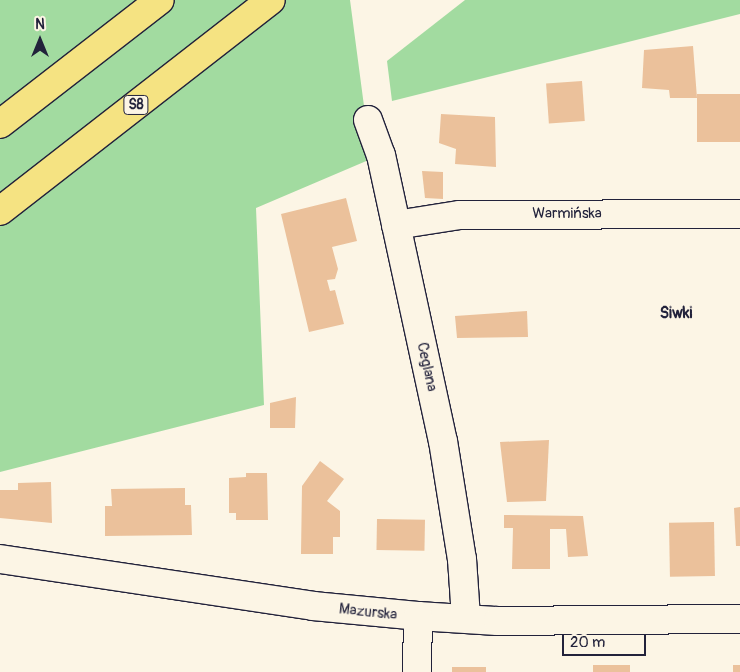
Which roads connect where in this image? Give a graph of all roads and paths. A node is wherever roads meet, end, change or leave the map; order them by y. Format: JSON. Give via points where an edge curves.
{"nodes":[{"id":1,"x":160,"y":0,"type":"edge"},
{"id":2,"x":271,"y":0,"type":"edge"},
{"id":3,"x":368,"y":120,"type":"dead end"},
{"id":4,"x":0,"y":124,"type":"edge"},
{"id":5,"x":0,"y":211,"type":"edge"},
{"id":6,"x":740,"y":214,"type":"edge"},
{"id":7,"x":396,"y":225,"type":"junction"},
{"id":8,"x":0,"y":559,"type":"edge"},
{"id":9,"x":418,"y":616,"type":"junction"},
{"id":10,"x":466,"y":618,"type":"junction"},
{"id":11,"x":740,"y":620,"type":"edge"},
{"id":12,"x":417,"y":672,"type":"edge"}],
"edges":[{"from":1,"to":4,"type":"highway"},
{"from":2,"to":5,"type":"highway","number":"S8"},
{"from":3,"to":7,"type":"street","name":"Ceglana","via":[[381,155]]},
{"from":6,"to":7,"type":"street","name":"Warmińska","via":[[460,214]]},
{"from":7,"to":10,"type":"street","name":"Ceglana","via":[[443,441],[462,559]]},
{"from":8,"to":9,"type":"street","name":"Mazurska","via":[[313,606]]},
{"from":9,"to":10,"type":"street","name":"Mazurska"},
{"from":9,"to":12,"type":"street"},
{"from":10,"to":11,"type":"street","name":"Mazurska"}]}
